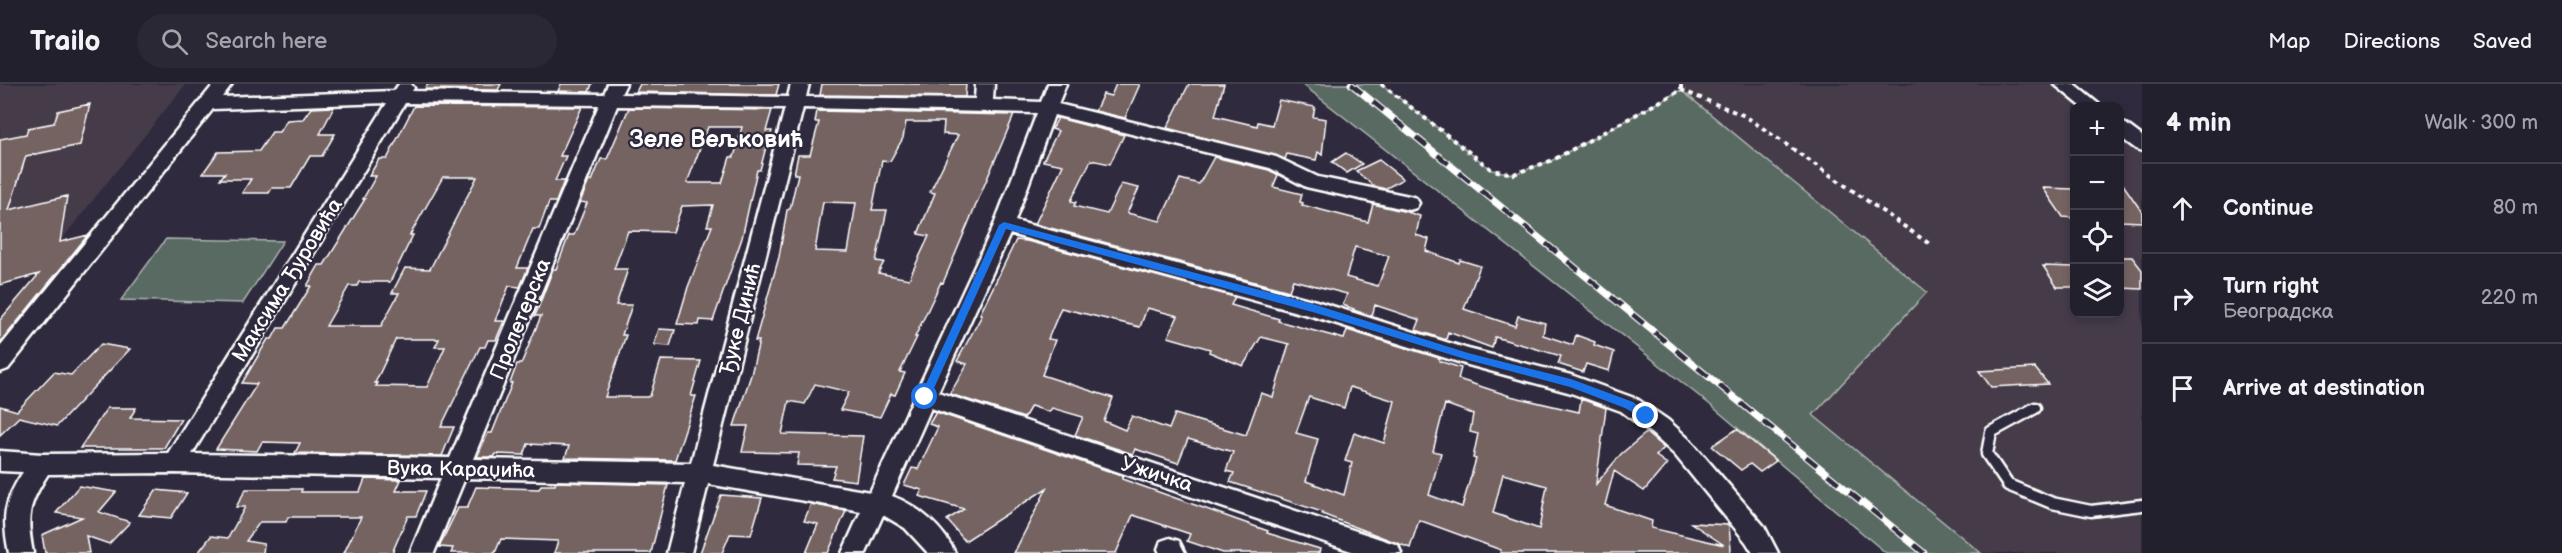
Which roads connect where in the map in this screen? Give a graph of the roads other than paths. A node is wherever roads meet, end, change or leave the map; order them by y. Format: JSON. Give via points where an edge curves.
{"nodes":[{"id":1,"x":223,"y":84,"type":"edge"},
{"id":2,"x":985,"y":84,"type":"edge"},
{"id":3,"x":1057,"y":84,"type":"edge"},
{"id":4,"x":2063,"y":84,"type":"edge"},
{"id":5,"x":403,"y":91,"type":"edge"},
{"id":6,"x":614,"y":92,"type":"edge"},
{"id":7,"x":798,"y":94,"type":"edge"},
{"id":8,"x":2087,"y":102,"type":"edge"},
{"id":9,"x":209,"y":103,"type":"junction"},
{"id":10,"x":984,"y":105,"type":"junction"},
{"id":11,"x":1049,"y":108,"type":"junction"},
{"id":12,"x":2124,"y":131,"type":"edge"},
{"id":13,"x":2142,"y":145,"type":"edge"},
{"id":14,"x":1409,"y":203,"type":"dead end"},
{"id":15,"x":1004,"y":225,"type":"junction"},
{"id":16,"x":0,"y":363,"type":"edge"},
{"id":17,"x":925,"y":397,"type":"junction"},
{"id":18,"x":2035,"y":408,"type":"dead end"},
{"id":19,"x":0,"y":462,"type":"edge"},
{"id":20,"x":174,"y":463,"type":"junction"},
{"id":21,"x":42,"y":464,"type":"junction"},
{"id":22,"x":459,"y":469,"type":"junction"},
{"id":23,"x":701,"y":473,"type":"junction"},
{"id":24,"x":878,"y":502,"type":"junction"},
{"id":25,"x":2142,"y":505,"type":"edge"},
{"id":26,"x":21,"y":553,"type":"edge"},
{"id":27,"x":422,"y":553,"type":"edge"},
{"id":28,"x":679,"y":553,"type":"edge"},
{"id":29,"x":854,"y":553,"type":"edge"},
{"id":30,"x":943,"y":553,"type":"edge"},
{"id":31,"x":1389,"y":553,"type":"edge"},
{"id":32,"x":1766,"y":553,"type":"edge"}],
"edges":[{"from":1,"to":9,"type":"street"},
{"from":2,"to":10,"type":"street"},
{"from":3,"to":11,"type":"street"},
{"from":4,"to":8,"type":"street"},
{"from":5,"to":6,"type":"street"},
{"from":5,"to":9,"type":"street"},
{"from":5,"to":20,"type":"street","name":"Максима Ђуровића"},
{"from":6,"to":7,"type":"street"},
{"from":6,"to":22,"type":"street","name":"Пролетерска"},
{"from":7,"to":10,"type":"street"},
{"from":7,"to":23,"type":"street","name":"Ђуке Динић"},
{"from":9,"to":16,"type":"street"},
{"from":10,"to":11,"type":"street"},
{"from":11,"to":14,"type":"street","via":[[1276,163],[1313,182]]},
{"from":11,"to":15,"type":"street"},
{"from":12,"to":13,"type":"street"},
{"from":15,"to":17,"type":"street"},
{"from":15,"to":32,"type":"street","via":[[1316,309],[1468,357],[1571,384],[1629,405],[1683,448],[1755,534]]},
{"from":17,"to":24,"type":"street"},
{"from":17,"to":31,"type":"street","name":"Ужичка"},
{"from":18,"to":25,"type":"lane","via":[[1991,432],[1987,454],[2008,485],[2052,503],[2091,511]]},
{"from":19,"to":21,"type":"street","name":"Вука Караџића"},
{"from":20,"to":21,"type":"street","name":"Вука Караџића"},
{"from":20,"to":22,"type":"street","name":"Вука Караџића"},
{"from":21,"to":26,"type":"street","via":[[21,497],[15,518]]},
{"from":22,"to":23,"type":"street","name":"Вука Караџића"},
{"from":22,"to":27,"type":"street","name":"Пролетерска"},
{"from":23,"to":24,"type":"street","name":"Вука Караџића"},
{"from":23,"to":28,"type":"street","name":"Ђуке Динић"},
{"from":24,"to":29,"type":"street"},
{"from":24,"to":30,"type":"street","name":"Вука Караџића","via":[[907,514]]}]}
